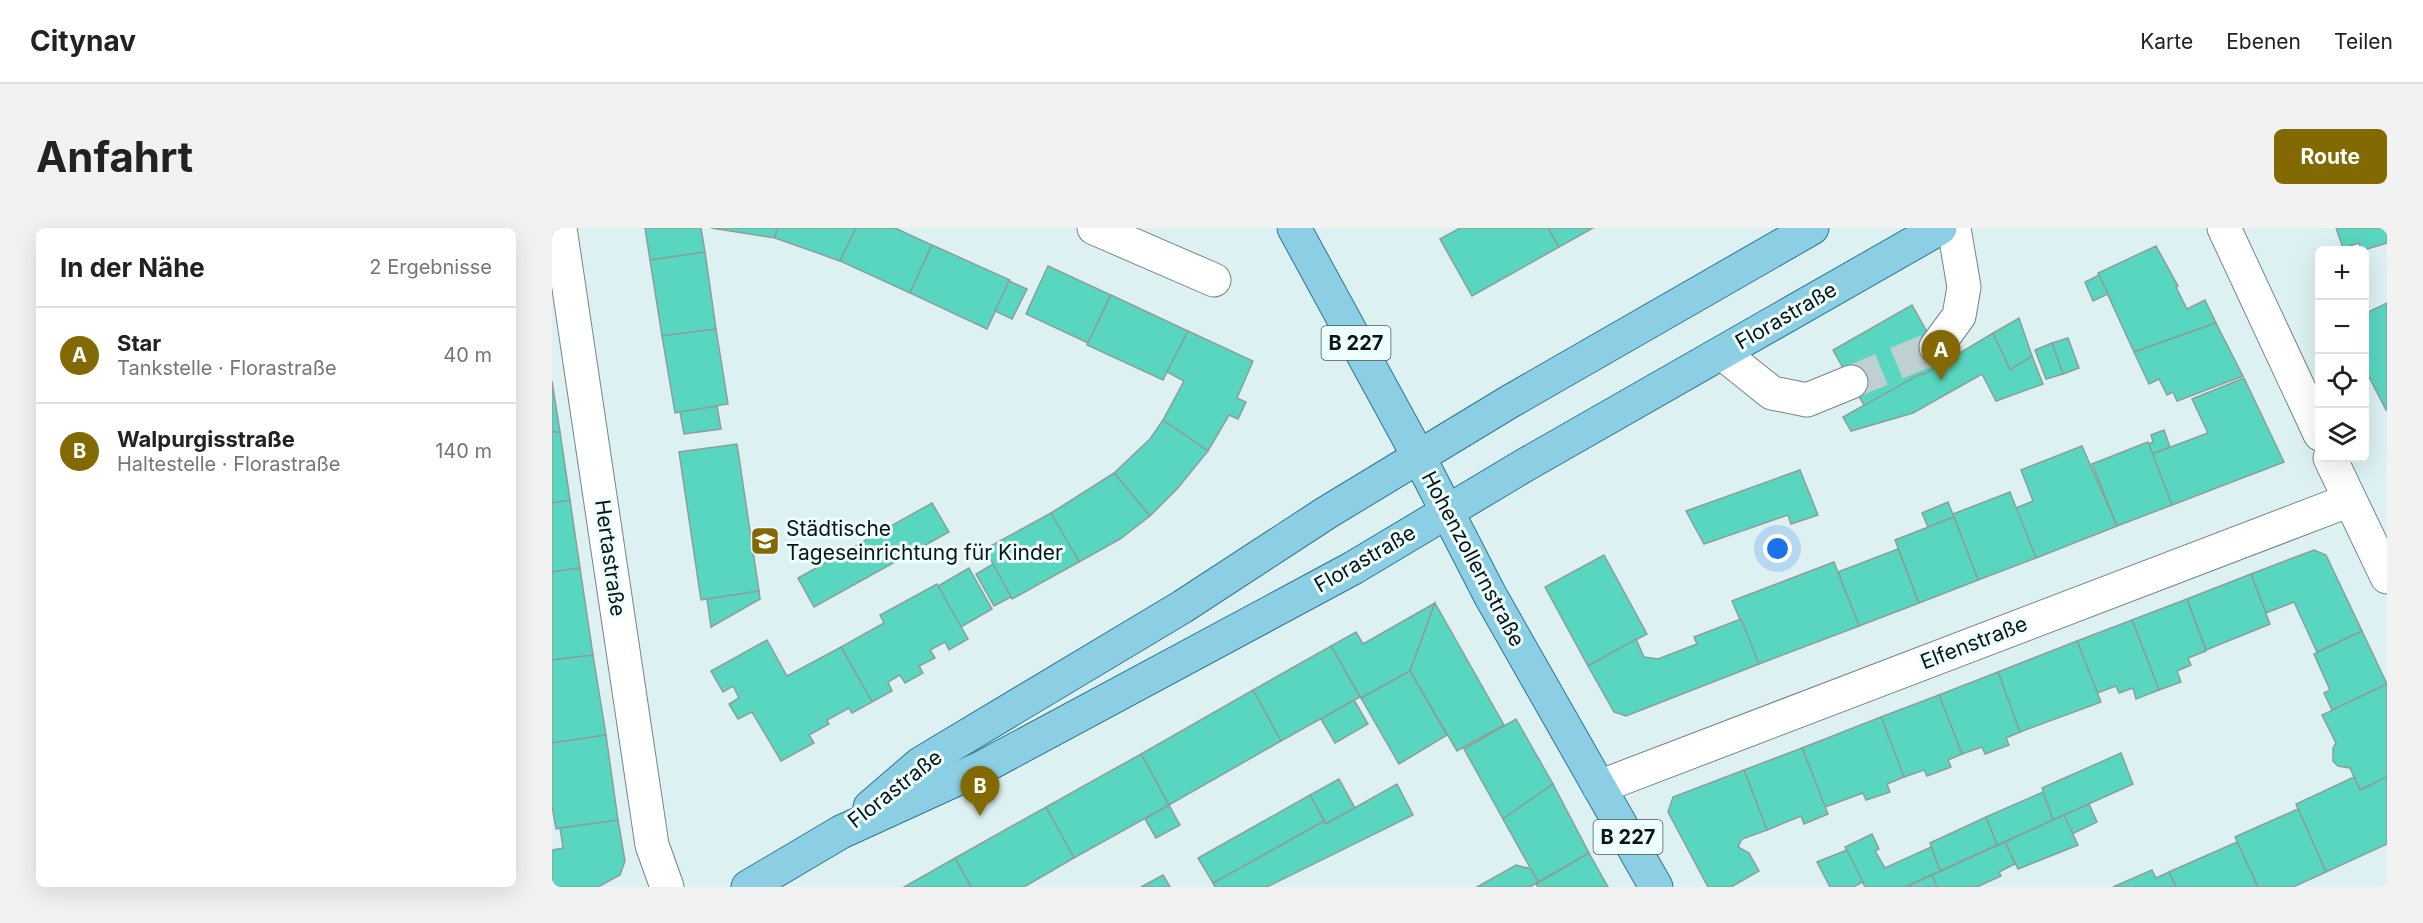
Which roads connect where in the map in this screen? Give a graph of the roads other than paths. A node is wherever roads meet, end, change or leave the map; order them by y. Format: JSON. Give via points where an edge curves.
{"nodes":[{"id":1,"x":560,"y":228,"type":"edge"},
{"id":2,"x":1094,"y":228,"type":"edge"},
{"id":3,"x":1294,"y":228,"type":"edge"},
{"id":4,"x":1812,"y":228,"type":"edge"},
{"id":5,"x":1940,"y":228,"type":"edge"},
{"id":6,"x":1954,"y":228,"type":"edge"},
{"id":7,"x":2224,"y":228,"type":"edge"},
{"id":8,"x":1214,"y":280,"type":"dead end"},
{"id":9,"x":1936,"y":347,"type":"tunnel mouth"},
{"id":10,"x":1722,"y":353,"type":"junction"},
{"id":11,"x":1851,"y":382,"type":"tunnel mouth"},
{"id":12,"x":2315,"y":425,"type":"edge"},
{"id":13,"x":1419,"y":457,"type":"junction"},
{"id":14,"x":2332,"y":462,"type":"edge"},
{"id":15,"x":2350,"y":500,"type":"junction"},
{"id":16,"x":1447,"y":511,"type":"junction"},
{"id":17,"x":2387,"y":577,"type":"edge"},
{"id":18,"x":1599,"y":787,"type":"junction"},
{"id":19,"x":841,"y":832,"type":"junction"},
{"id":20,"x":667,"y":887,"type":"edge"},
{"id":21,"x":748,"y":887,"type":"edge"},
{"id":22,"x":1656,"y":887,"type":"edge"}],
"edges":[{"from":1,"to":20,"type":"street","name":"Hertastraße","via":[[652,845]]},
{"from":2,"to":8,"type":"street"},
{"from":3,"to":13,"type":"main road","name":"Hohenzollernstraße","number":"B 227"},
{"from":4,"to":13,"type":"main road","name":"Florastraße"},
{"from":5,"to":10,"type":"main road","name":"Florastraße"},
{"from":6,"to":9,"type":"street","via":[[1964,287],[1959,316]]},
{"from":7,"to":12,"type":"street"},
{"from":10,"to":11,"type":"street","via":[[1772,393],[1806,400]]},
{"from":10,"to":16,"type":"main road","name":"Florastraße"},
{"from":13,"to":16,"type":"main road","name":"Hohenzollernstraße","number":"B 227"},
{"from":13,"to":19,"type":"main road","name":"Florastraße","via":[[1182,607],[920,764]]},
{"from":14,"to":15,"type":"street"},
{"from":15,"to":17,"type":"street"},
{"from":15,"to":18,"type":"street","name":"Elfenstraße"},
{"from":16,"to":18,"type":"main road","name":"Hohenzollernstraße","number":"B 227"},
{"from":16,"to":19,"type":"main road","name":"Florastraße","via":[[1353,568],[981,768]]},
{"from":18,"to":22,"type":"main road","name":"Hohenzollernstraße","number":"B 227"},
{"from":19,"to":21,"type":"main road","name":"Florastraße"}]}
